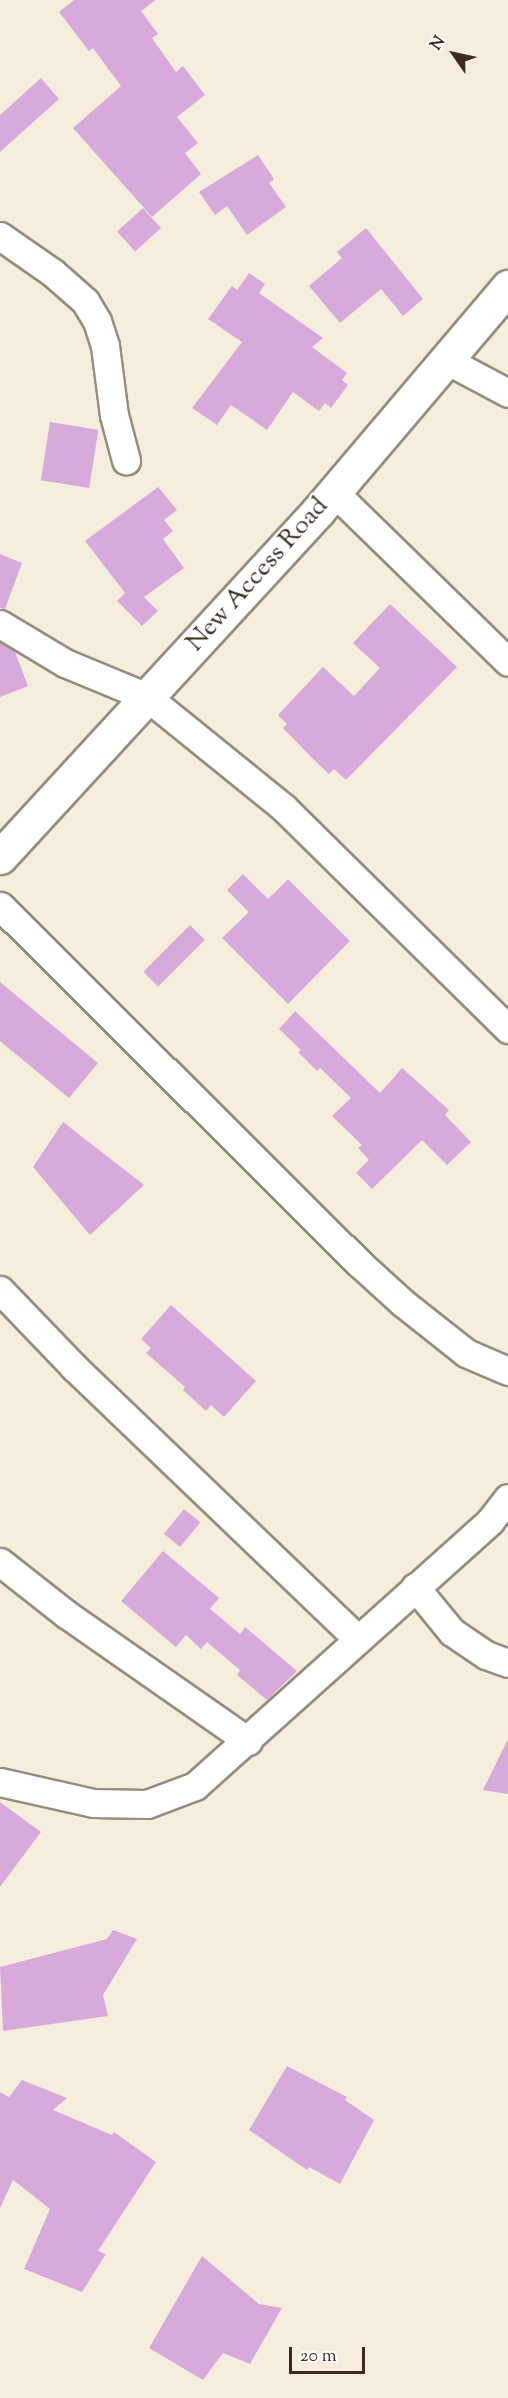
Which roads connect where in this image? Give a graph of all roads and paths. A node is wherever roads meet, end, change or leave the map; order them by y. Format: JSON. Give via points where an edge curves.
{"nodes":[{"id":1,"x":0,"y":236,"type":"edge"},
{"id":2,"x":508,"y":287,"type":"edge"},
{"id":3,"x":446,"y":360,"type":"junction"},
{"id":4,"x":508,"y":393,"type":"edge"},
{"id":5,"x":126,"y":460,"type":"dead end"},
{"id":6,"x":334,"y":492,"type":"junction"},
{"id":7,"x":0,"y":624,"type":"edge"},
{"id":8,"x":508,"y":662,"type":"edge"},
{"id":9,"x":147,"y":697,"type":"junction"},
{"id":10,"x":0,"y":857,"type":"edge"},
{"id":11,"x":0,"y":906,"type":"edge"},
{"id":12,"x":508,"y":1029,"type":"edge"},
{"id":13,"x":0,"y":1290,"type":"edge"},
{"id":14,"x":508,"y":1371,"type":"edge"},
{"id":15,"x":508,"y":1498,"type":"edge"},
{"id":16,"x":0,"y":1562,"type":"edge"},
{"id":17,"x":415,"y":1587,"type":"junction"},
{"id":18,"x":358,"y":1639,"type":"junction"},
{"id":19,"x":508,"y":1663,"type":"edge"},
{"id":20,"x":248,"y":1741,"type":"junction"},
{"id":21,"x":0,"y":1782,"type":"edge"}],
"edges":[{"from":1,"to":5,"type":"street","via":[[86,301],[105,346],[114,415]]},
{"from":2,"to":3,"type":"main road","name":"New Access Road"},
{"from":3,"to":4,"type":"street"},
{"from":3,"to":6,"type":"main road","name":"New Access Road"},
{"from":6,"to":8,"type":"street"},
{"from":6,"to":9,"type":"main road","name":"New Access Road"},
{"from":7,"to":9,"type":"street","via":[[65,663]]},
{"from":9,"to":10,"type":"main road","name":"New Access Road"},
{"from":9,"to":12,"type":"street","via":[[284,808]]},
{"from":11,"to":14,"type":"street","via":[[359,1263],[466,1353]]},
{"from":13,"to":18,"type":"street"},
{"from":15,"to":17,"type":"street","via":[[490,1521]]},
{"from":16,"to":20,"type":"street","via":[[66,1614]]},
{"from":17,"to":18,"type":"street"},
{"from":17,"to":19,"type":"street","via":[[452,1632],[486,1655]]},
{"from":18,"to":20,"type":"street"},
{"from":20,"to":21,"type":"street","via":[[195,1786],[147,1804],[93,1803]]}]}
